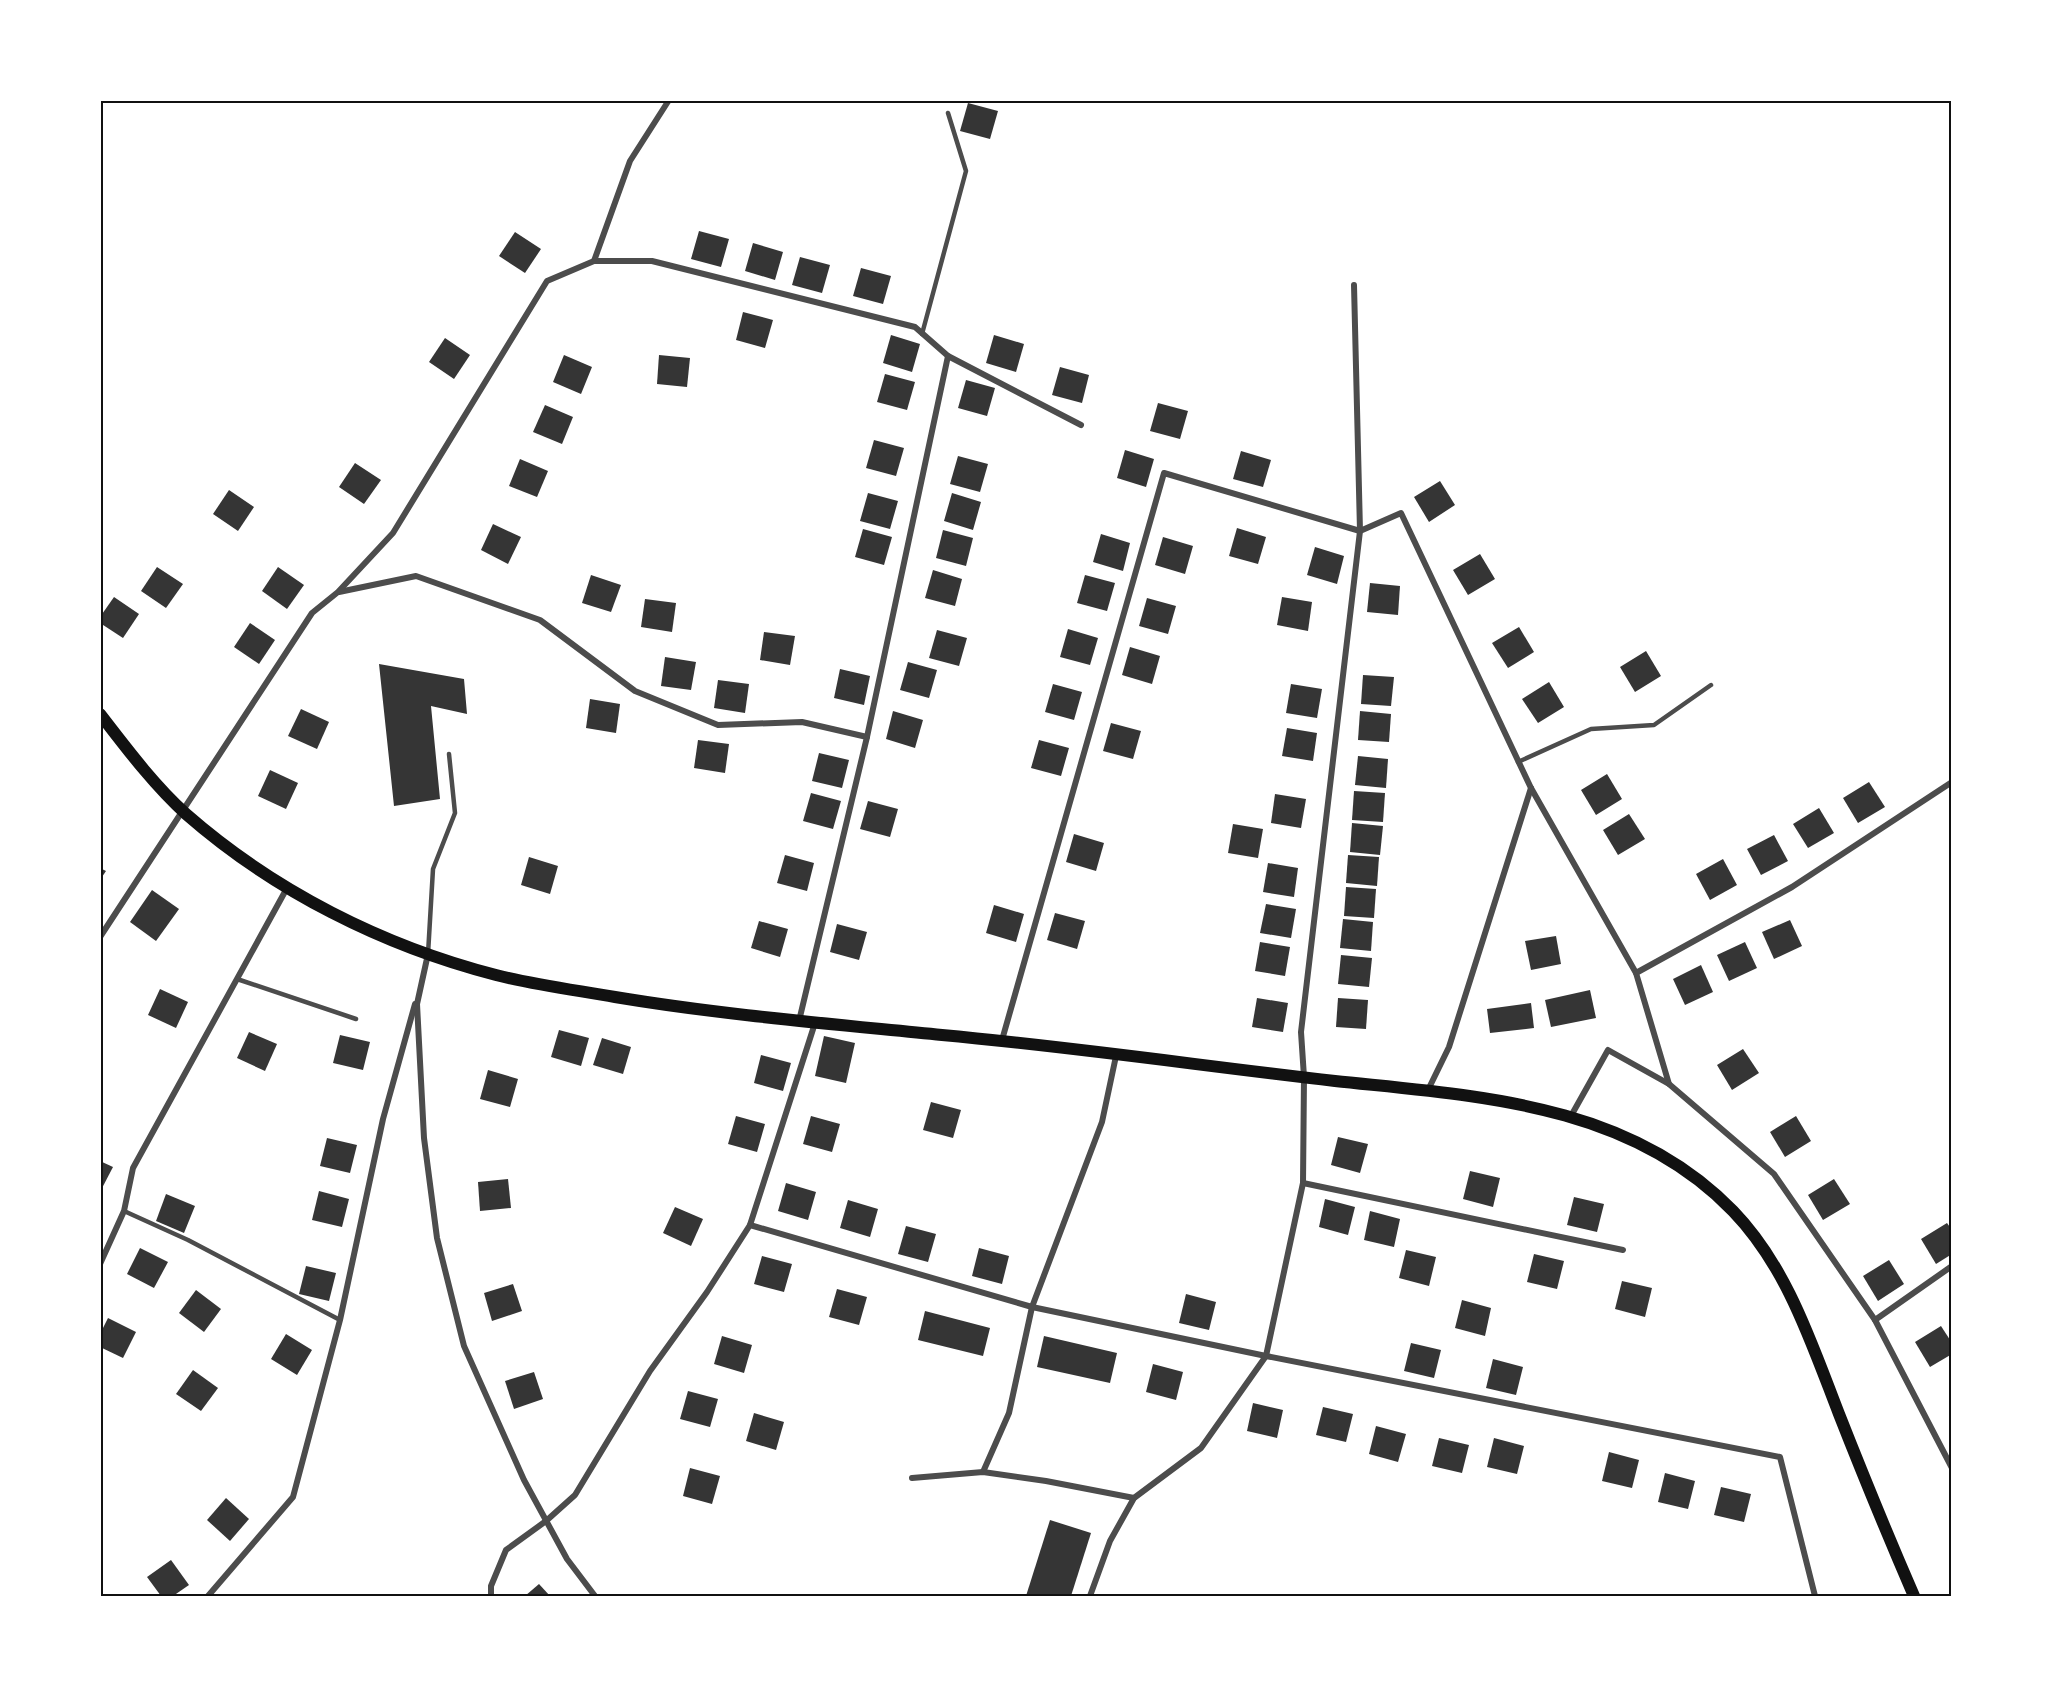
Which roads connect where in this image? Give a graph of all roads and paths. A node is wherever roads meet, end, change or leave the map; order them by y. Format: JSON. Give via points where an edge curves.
{"nodes":[{"id":1,"x":669,"y":100,"type":"edge"},
{"id":2,"x":948,"y":113,"type":"dead end"},
{"id":3,"x":594,"y":261,"type":"junction"},
{"id":4,"x":1354,"y":285,"type":"dead end"},
{"id":5,"x":922,"y":334,"type":"junction"},
{"id":6,"x":948,"y":356,"type":"junction"},
{"id":7,"x":1081,"y":425,"type":"dead end"},
{"id":8,"x":1359,"y":531,"type":"junction"},
{"id":9,"x":338,"y":592,"type":"junction"},
{"id":10,"x":1711,"y":685,"type":"dead end"},
{"id":11,"x":100,"y":714,"type":"edge"},
{"id":12,"x":867,"y":737,"type":"junction"},
{"id":13,"x":449,"y":754,"type":"dead end"},
{"id":14,"x":1518,"y":762,"type":"junction"},
{"id":15,"x":1952,"y":782,"type":"edge"},
{"id":16,"x":1531,"y":788,"type":"junction"},
{"id":17,"x":182,"y":810,"type":"junction"},
{"id":18,"x":287,"y":888,"type":"junction"},
{"id":19,"x":100,"y":937,"type":"edge"},
{"id":20,"x":427,"y":960,"type":"junction"},
{"id":21,"x":1636,"y":973,"type":"junction"},
{"id":22,"x":237,"y":979,"type":"junction"},
{"id":23,"x":356,"y":1019,"type":"dead end"},
{"id":24,"x":798,"y":1021,"type":"junction"},
{"id":25,"x":816,"y":1022,"type":"junction"},
{"id":26,"x":1002,"y":1040,"type":"junction"},
{"id":27,"x":1116,"y":1056,"type":"junction"},
{"id":28,"x":1304,"y":1077,"type":"junction"},
{"id":29,"x":1669,"y":1084,"type":"junction"},
{"id":30,"x":1428,"y":1091,"type":"junction"},
{"id":31,"x":1571,"y":1116,"type":"junction"},
{"id":32,"x":1303,"y":1183,"type":"junction"},
{"id":33,"x":124,"y":1211,"type":"junction"},
{"id":34,"x":750,"y":1225,"type":"junction"},
{"id":35,"x":1623,"y":1250,"type":"dead end"},
{"id":36,"x":100,"y":1264,"type":"edge"},
{"id":37,"x":1952,"y":1266,"type":"edge"},
{"id":38,"x":1032,"y":1307,"type":"junction"},
{"id":39,"x":340,"y":1320,"type":"junction"},
{"id":40,"x":1875,"y":1320,"type":"junction"},
{"id":41,"x":1266,"y":1356,"type":"junction"},
{"id":42,"x":1952,"y":1468,"type":"edge"},
{"id":43,"x":982,"y":1472,"type":"junction"},
{"id":44,"x":912,"y":1478,"type":"dead end"},
{"id":45,"x":1134,"y":1498,"type":"junction"},
{"id":46,"x":546,"y":1521,"type":"junction"},
{"id":47,"x":208,"y":1596,"type":"edge"},
{"id":48,"x":491,"y":1596,"type":"edge"},
{"id":49,"x":595,"y":1596,"type":"edge"},
{"id":50,"x":1090,"y":1596,"type":"edge"},
{"id":51,"x":1815,"y":1596,"type":"edge"},
{"id":52,"x":1914,"y":1596,"type":"edge"}],
"edges":[{"from":1,"to":3,"type":"street","via":[[630,161]]},
{"from":2,"to":5,"type":"lane","via":[[966,171]]},
{"from":3,"to":5,"type":"street","via":[[652,261],[915,327]]},
{"from":3,"to":9,"type":"street","via":[[547,281],[393,533]]},
{"from":4,"to":8,"type":"street"},
{"from":5,"to":6,"type":"street"},
{"from":6,"to":7,"type":"street"},
{"from":6,"to":12,"type":"street"},
{"from":8,"to":14,"type":"street","via":[[1401,513]]},
{"from":8,"to":26,"type":"street","via":[[1164,473]]},
{"from":8,"to":28,"type":"street","via":[[1301,1032]]},
{"from":9,"to":12,"type":"street","via":[[416,576],[540,620],[635,691],[718,725],[802,722]]},
{"from":9,"to":17,"type":"street","via":[[312,613]]},
{"from":10,"to":14,"type":"lane","via":[[1654,725],[1591,729]]},
{"from":11,"to":17,"type":"main road"},
{"from":12,"to":24,"type":"street"},
{"from":13,"to":20,"type":"lane","via":[[455,813],[433,869]]},
{"from":14,"to":16,"type":"street"},
{"from":15,"to":21,"type":"street","via":[[1792,886]]},
{"from":16,"to":21,"type":"street"},
{"from":16,"to":30,"type":"street","via":[[1449,1047]]},
{"from":17,"to":18,"type":"main road","via":[[249,864]]},
{"from":17,"to":19,"type":"street"},
{"from":18,"to":20,"type":"main road"},
{"from":18,"to":22,"type":"street"},
{"from":20,"to":24,"type":"main road","via":[[664,1005]]},
{"from":20,"to":39,"type":"street","via":[[383,1119]]},
{"from":20,"to":46,"type":"street","via":[[417,1016],[424,1138],[437,1238],[464,1346]]},
{"from":21,"to":29,"type":"street"},
{"from":22,"to":23,"type":"lane"},
{"from":22,"to":33,"type":"street","via":[[133,1168]]},
{"from":24,"to":25,"type":"main road"},
{"from":25,"to":26,"type":"main road"},
{"from":25,"to":34,"type":"street"},
{"from":26,"to":27,"type":"main road"},
{"from":27,"to":28,"type":"main road"},
{"from":27,"to":38,"type":"street","via":[[1102,1122]]},
{"from":28,"to":30,"type":"main road"},
{"from":28,"to":32,"type":"street"},
{"from":29,"to":31,"type":"street","via":[[1608,1050]]},
{"from":29,"to":40,"type":"street","via":[[1774,1174]]},
{"from":30,"to":31,"type":"main road","via":[[1504,1101]]},
{"from":31,"to":52,"type":"main road","via":[[1646,1146],[1679,1166],[1707,1186],[1757,1238],[1801,1318]]},
{"from":32,"to":35,"type":"street"},
{"from":32,"to":41,"type":"street"},
{"from":33,"to":36,"type":"street"},
{"from":33,"to":39,"type":"lane"},
{"from":34,"to":38,"type":"street"},
{"from":34,"to":46,"type":"street","via":[[650,1371],[575,1495]]},
{"from":37,"to":40,"type":"street"},
{"from":38,"to":41,"type":"street"},
{"from":38,"to":43,"type":"street","via":[[1010,1413]]},
{"from":39,"to":47,"type":"street","via":[[293,1497]]},
{"from":40,"to":42,"type":"street"},
{"from":41,"to":45,"type":"street","via":[[1201,1448]]},
{"from":41,"to":51,"type":"street","via":[[1780,1457]]},
{"from":43,"to":44,"type":"street"},
{"from":43,"to":45,"type":"street"},
{"from":45,"to":50,"type":"street","via":[[1110,1541]]},
{"from":46,"to":48,"type":"street","via":[[506,1550],[491,1586]]},
{"from":46,"to":49,"type":"street","via":[[567,1559]]}]}
